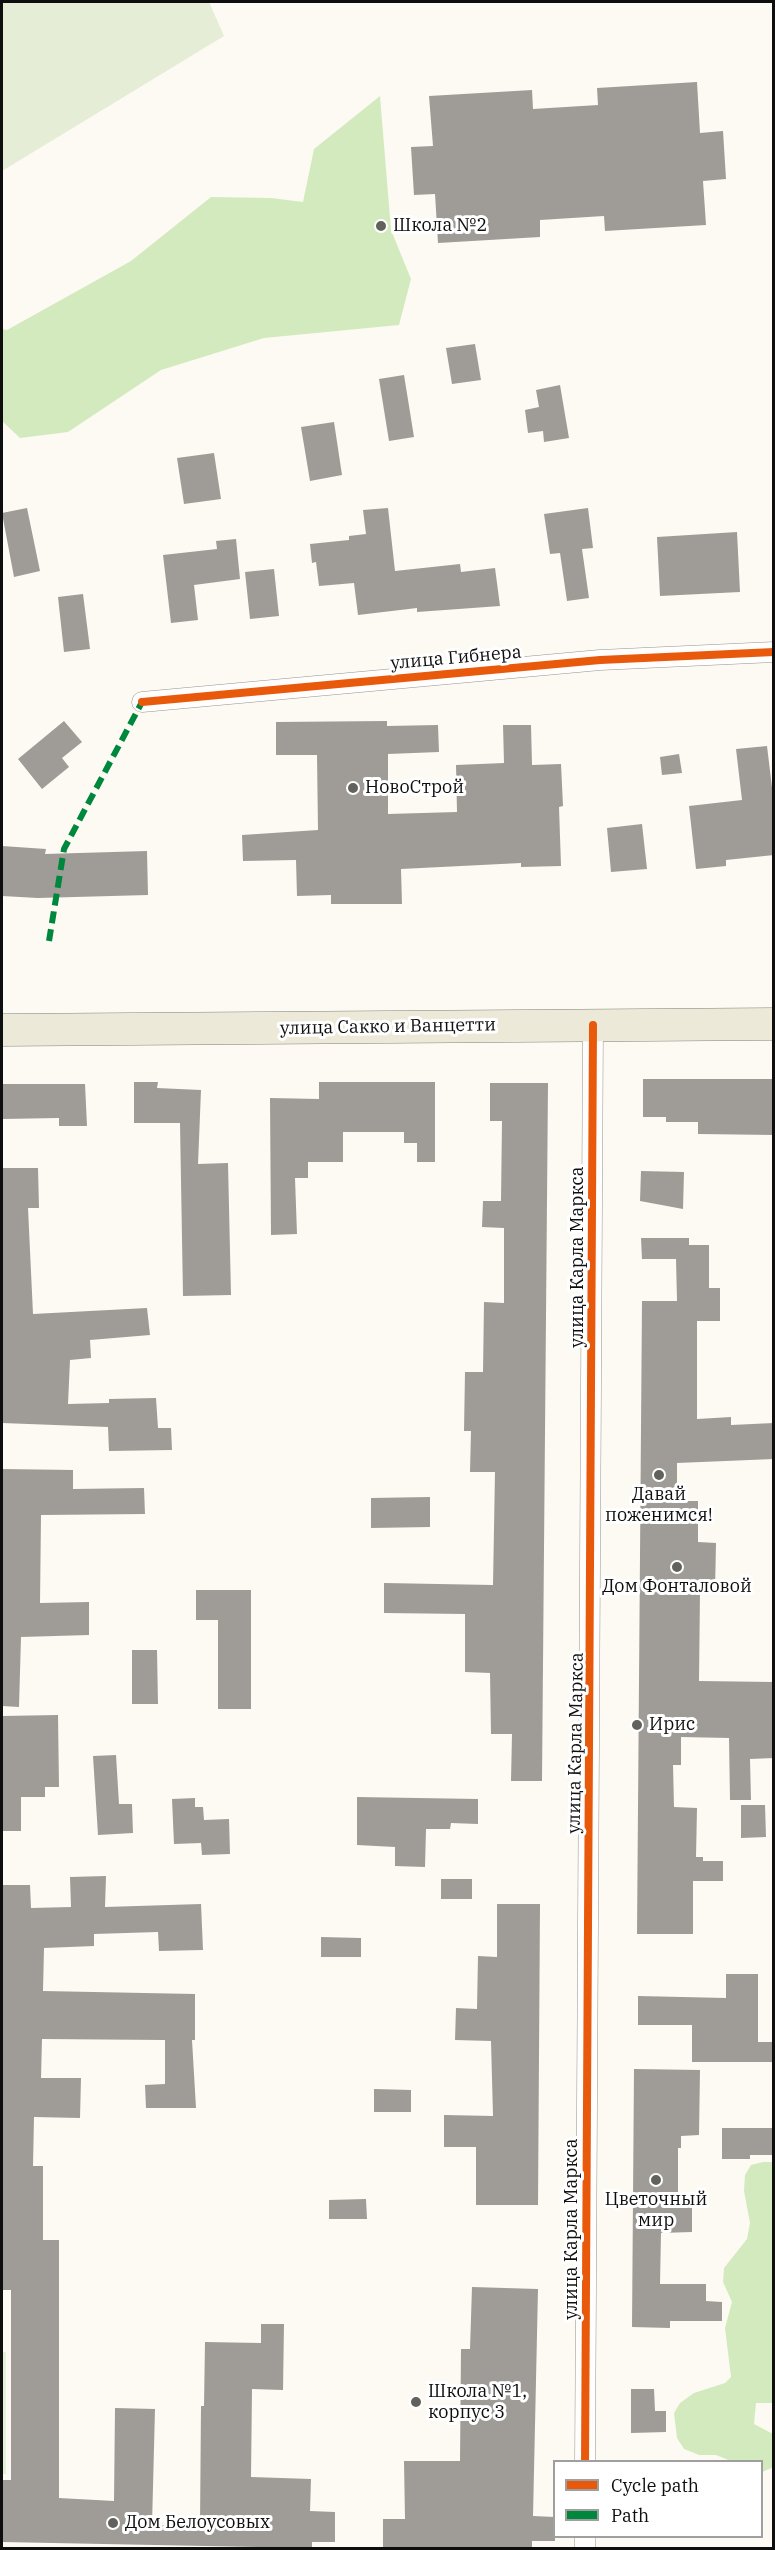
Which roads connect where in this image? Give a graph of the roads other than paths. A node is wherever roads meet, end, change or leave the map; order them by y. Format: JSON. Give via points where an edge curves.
{"nodes":[{"id":1,"x":774,"y":652,"type":"edge"},
{"id":2,"x":142,"y":702,"type":"dead end"},
{"id":3,"x":774,"y":1024,"type":"edge"},
{"id":4,"x":593,"y":1025,"type":"junction"},
{"id":5,"x":2,"y":1030,"type":"edge"},
{"id":6,"x":585,"y":2460,"type":"edge"}],
"edges":[{"from":1,"to":2,"type":"street","name":"улица Гибнера","via":[[636,657]]},
{"from":3,"to":4,"type":"main road","name":"улица Сакко и Ванцетти"},
{"from":4,"to":5,"type":"main road","name":"улица Сакко и Ванцетти"},
{"from":4,"to":6,"type":"street","name":"улица Карла Маркса"}]}
